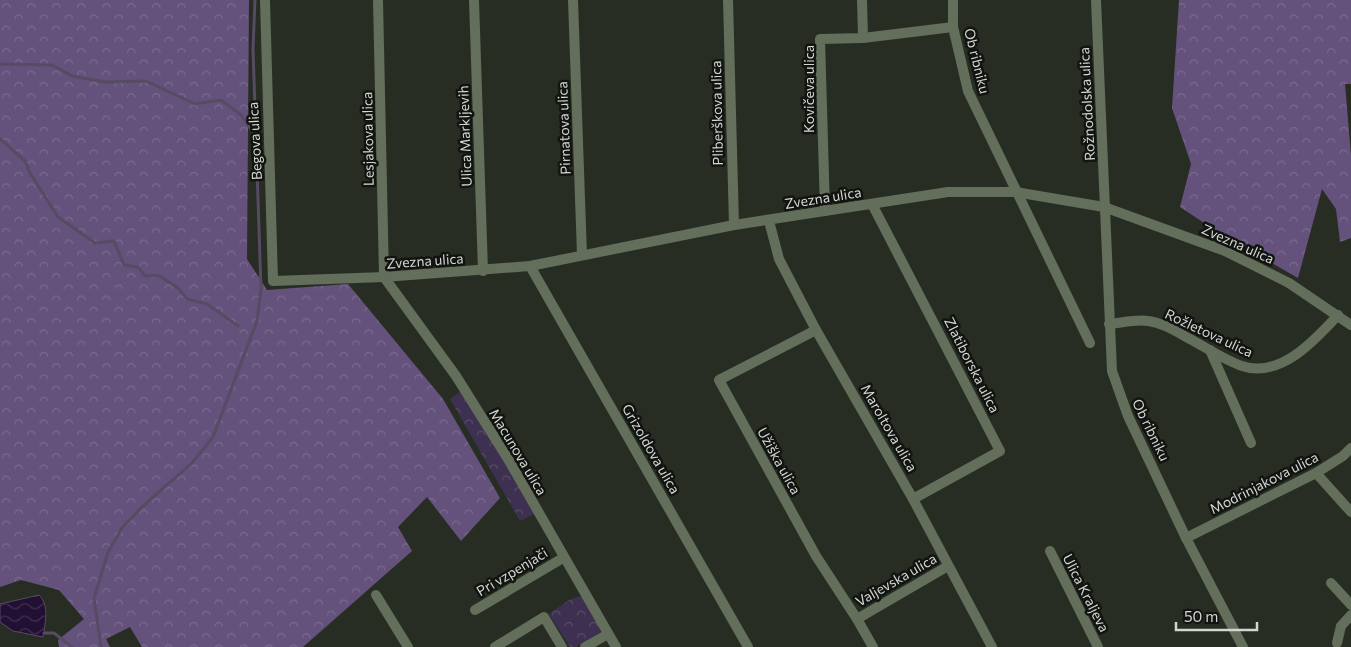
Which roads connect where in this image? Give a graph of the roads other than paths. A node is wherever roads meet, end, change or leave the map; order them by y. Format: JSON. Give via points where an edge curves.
{"nodes":[{"id":1,"x":265,"y":0,"type":"edge"},
{"id":2,"x":378,"y":0,"type":"edge"},
{"id":3,"x":474,"y":0,"type":"edge"},
{"id":4,"x":573,"y":0,"type":"edge"},
{"id":5,"x":728,"y":0,"type":"edge"},
{"id":6,"x":862,"y":0,"type":"edge"},
{"id":7,"x":952,"y":0,"type":"edge"},
{"id":8,"x":1096,"y":0,"type":"edge"},
{"id":9,"x":953,"y":27,"type":"junction"},
{"id":10,"x":863,"y":38,"type":"junction"},
{"id":11,"x":1015,"y":192,"type":"junction"},
{"id":12,"x":872,"y":204,"type":"junction"},
{"id":13,"x":1104,"y":207,"type":"junction"},
{"id":14,"x":825,"y":211,"type":"junction"},
{"id":15,"x":770,"y":221,"type":"junction"},
{"id":16,"x":734,"y":225,"type":"junction"},
{"id":17,"x":582,"y":255,"type":"junction"},
{"id":18,"x":530,"y":266,"type":"junction"},
{"id":19,"x":482,"y":271,"type":"junction"},
{"id":20,"x":384,"y":278,"type":"junction"},
{"id":21,"x":273,"y":281,"type":"joint"},
{"id":22,"x":1338,"y":315,"type":"junction"},
{"id":23,"x":1110,"y":324,"type":"junction"},
{"id":24,"x":1351,"y":326,"type":"edge"},
{"id":25,"x":816,"y":330,"type":"junction"},
{"id":26,"x":1090,"y":343,"type":"dead end"},
{"id":27,"x":1210,"y":350,"type":"junction"},
{"id":28,"x":1251,"y":444,"type":"dead end"},
{"id":29,"x":1351,"y":448,"type":"edge"},
{"id":30,"x":1316,"y":473,"type":"junction"},
{"id":31,"x":913,"y":499,"type":"junction"},
{"id":32,"x":1351,"y":512,"type":"edge"},
{"id":33,"x":1186,"y":538,"type":"junction"},
{"id":34,"x":1050,"y":551,"type":"dead end"},
{"id":35,"x":563,"y":558,"type":"junction"},
{"id":36,"x":948,"y":566,"type":"junction"},
{"id":37,"x":1331,"y":582,"type":"dead end"},
{"id":38,"x":376,"y":595,"type":"dead end"},
{"id":39,"x":1351,"y":605,"type":"edge"},
{"id":40,"x":475,"y":610,"type":"dead end"},
{"id":41,"x":1351,"y":615,"type":"edge"},
{"id":42,"x":857,"y":618,"type":"junction"},
{"id":43,"x":608,"y":634,"type":"junction"},
{"id":44,"x":1338,"y":643,"type":"dead end"},
{"id":45,"x":408,"y":647,"type":"edge"},
{"id":46,"x":495,"y":647,"type":"edge"},
{"id":47,"x":562,"y":647,"type":"edge"},
{"id":48,"x":586,"y":647,"type":"edge"},
{"id":49,"x":616,"y":647,"type":"edge"},
{"id":50,"x":748,"y":647,"type":"edge"},
{"id":51,"x":873,"y":647,"type":"edge"},
{"id":52,"x":992,"y":647,"type":"edge"},
{"id":53,"x":1098,"y":647,"type":"edge"},
{"id":54,"x":1243,"y":647,"type":"edge"}],
"edges":[{"from":1,"to":21,"type":"street","name":"Begova ulica"},
{"from":2,"to":20,"type":"street","name":"Lesjakova ulica"},
{"from":3,"to":19,"type":"street","name":"Ulica Markljevih"},
{"from":4,"to":17,"type":"street","name":"Pirnatova ulica"},
{"from":5,"to":16,"type":"street","name":"Pliberškova ulica"},
{"from":6,"to":10,"type":"street"},
{"from":7,"to":9,"type":"street","name":"Ob ribniku"},
{"from":8,"to":13,"type":"street","name":"Rožnodolska ulica"},
{"from":9,"to":10,"type":"street","name":"Kovičeva ulica"},
{"from":9,"to":11,"type":"street","name":"Ob ribniku","via":[[968,91]]},
{"from":10,"to":14,"type":"street","name":"Kovičeva ulica","via":[[820,40]]},
{"from":11,"to":12,"type":"street","name":"Zvezna ulica","via":[[948,192]]},
{"from":11,"to":13,"type":"street","name":"Zvezna ulica"},
{"from":11,"to":26,"type":"street","name":"Ob ribniku"},
{"from":12,"to":14,"type":"street","name":"Zvezna ulica"},
{"from":12,"to":31,"type":"street","name":"Zlatiborska ulica","via":[[1000,451]]},
{"from":13,"to":22,"type":"street","name":"Zvezna ulica","via":[[1225,251],[1290,283]]},
{"from":13,"to":23,"type":"street","name":"Ob ribniku"},
{"from":14,"to":15,"type":"street","name":"Zvezna ulica"},
{"from":15,"to":16,"type":"street","name":"Zvezna ulica"},
{"from":15,"to":25,"type":"street","name":"Maroltova ulica","via":[[778,259]]},
{"from":16,"to":17,"type":"street","name":"Zvezna ulica"},
{"from":17,"to":18,"type":"street","name":"Zvezna ulica"},
{"from":18,"to":19,"type":"street","name":"Zvezna ulica"},
{"from":18,"to":50,"type":"street","name":"Grizoldova ulica"},
{"from":19,"to":20,"type":"street","name":"Zvezna ulica"},
{"from":20,"to":21,"type":"street","name":"Zvezna ulica"},
{"from":20,"to":35,"type":"street","name":"Macunova ulica","via":[[456,376],[508,459]]},
{"from":22,"to":24,"type":"street","name":"Zvezna ulica"},
{"from":22,"to":27,"type":"street","name":"Rožletova ulica","via":[[1316,339],[1271,368],[1242,366]]},
{"from":23,"to":27,"type":"street","name":"Rožletova ulica","via":[[1148,321],[1168,327]]},
{"from":23,"to":33,"type":"street","name":"Ob ribniku","via":[[1112,371],[1118,394]]},
{"from":25,"to":31,"type":"street","name":"Maroltova ulica"},
{"from":25,"to":42,"type":"street","name":"Užiška ulica","via":[[719,380],[816,556]]},
{"from":27,"to":28,"type":"street"},
{"from":29,"to":30,"type":"street","name":"Modrinjakova ulica"},
{"from":30,"to":32,"type":"street"},
{"from":30,"to":33,"type":"street","name":"Modrinjakova ulica"},
{"from":31,"to":36,"type":"street","name":"Maroltova ulica"},
{"from":33,"to":54,"type":"street","name":"Ob ribniku"},
{"from":34,"to":53,"type":"street","name":"Ulica Kraljeva"},
{"from":35,"to":40,"type":"street","name":"Pri vzpenjači"},
{"from":35,"to":43,"type":"street","name":"Macunova ulica"},
{"from":36,"to":42,"type":"street","name":"Valjevska ulica"},
{"from":36,"to":52,"type":"street","name":"Maroltova ulica"},
{"from":37,"to":39,"type":"street"},
{"from":38,"to":45,"type":"street"},
{"from":41,"to":44,"type":"street","via":[[1341,626]]},
{"from":42,"to":51,"type":"street","name":"Užiška ulica"},
{"from":43,"to":48,"type":"street"},
{"from":43,"to":49,"type":"street","name":"Macunova ulica"},
{"from":46,"to":47,"type":"street","via":[[544,617]]}]}
